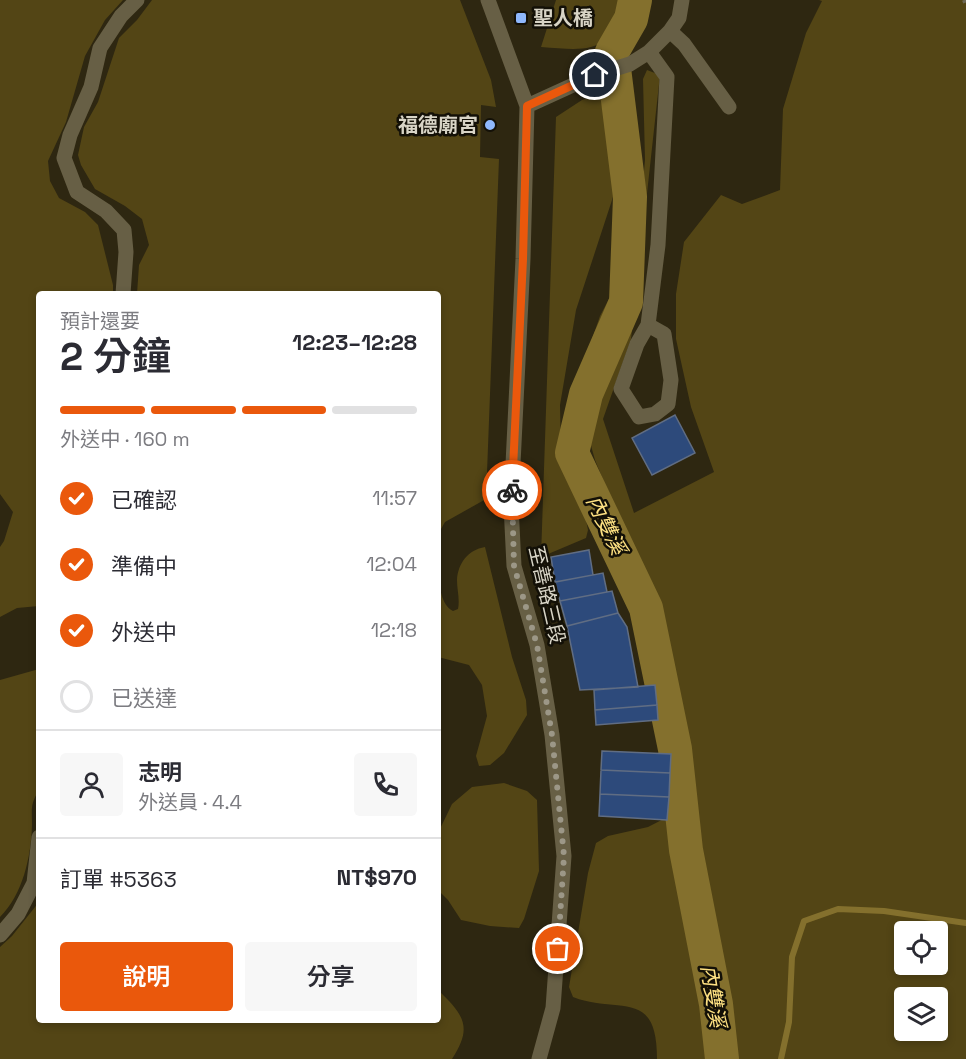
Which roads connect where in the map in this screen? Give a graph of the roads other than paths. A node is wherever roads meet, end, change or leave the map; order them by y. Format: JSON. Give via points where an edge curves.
{"nodes":[{"id":1,"x":137,"y":0,"type":"edge"},
{"id":2,"x":488,"y":0,"type":"edge"},
{"id":3,"x":682,"y":0,"type":"edge"},
{"id":4,"x":670,"y":31,"type":"junction"},
{"id":5,"x":649,"y":52,"type":"junction"},
{"id":6,"x":527,"y":106,"type":"junction"},
{"id":7,"x":729,"y":107,"type":"dead end"},
{"id":8,"x":123,"y":291,"type":"edge"},
{"id":9,"x":648,"y":325,"type":"junction"},
{"id":10,"x":36,"y":865,"type":"edge"},
{"id":11,"x":0,"y":935,"type":"edge"},
{"id":12,"x":539,"y":1059,"type":"edge"}],
"edges":[{"from":1,"to":8,"type":"street","via":[[100,48],[91,87],[64,158],[77,192],[124,230]]},
{"from":2,"to":6,"type":"street","name":"至善路三段"},
{"from":3,"to":4,"type":"street","via":[[679,18]]},
{"from":4,"to":5,"type":"street"},
{"from":4,"to":7,"type":"street","via":[[684,44]]},
{"from":5,"to":6,"type":"street","via":[[630,64],[595,75]]},
{"from":5,"to":9,"type":"street","via":[[667,77]]},
{"from":6,"to":12,"type":"street","name":"至善路三段","via":[[512,515],[514,566],[537,645],[552,735],[564,856],[553,1008]]},
{"from":9,"to":9,"type":"street","via":[[621,389],[639,417],[655,414],[668,404],[671,380],[664,334]]},
{"from":10,"to":11,"type":"street","via":[[34,883],[18,914]]}]}
